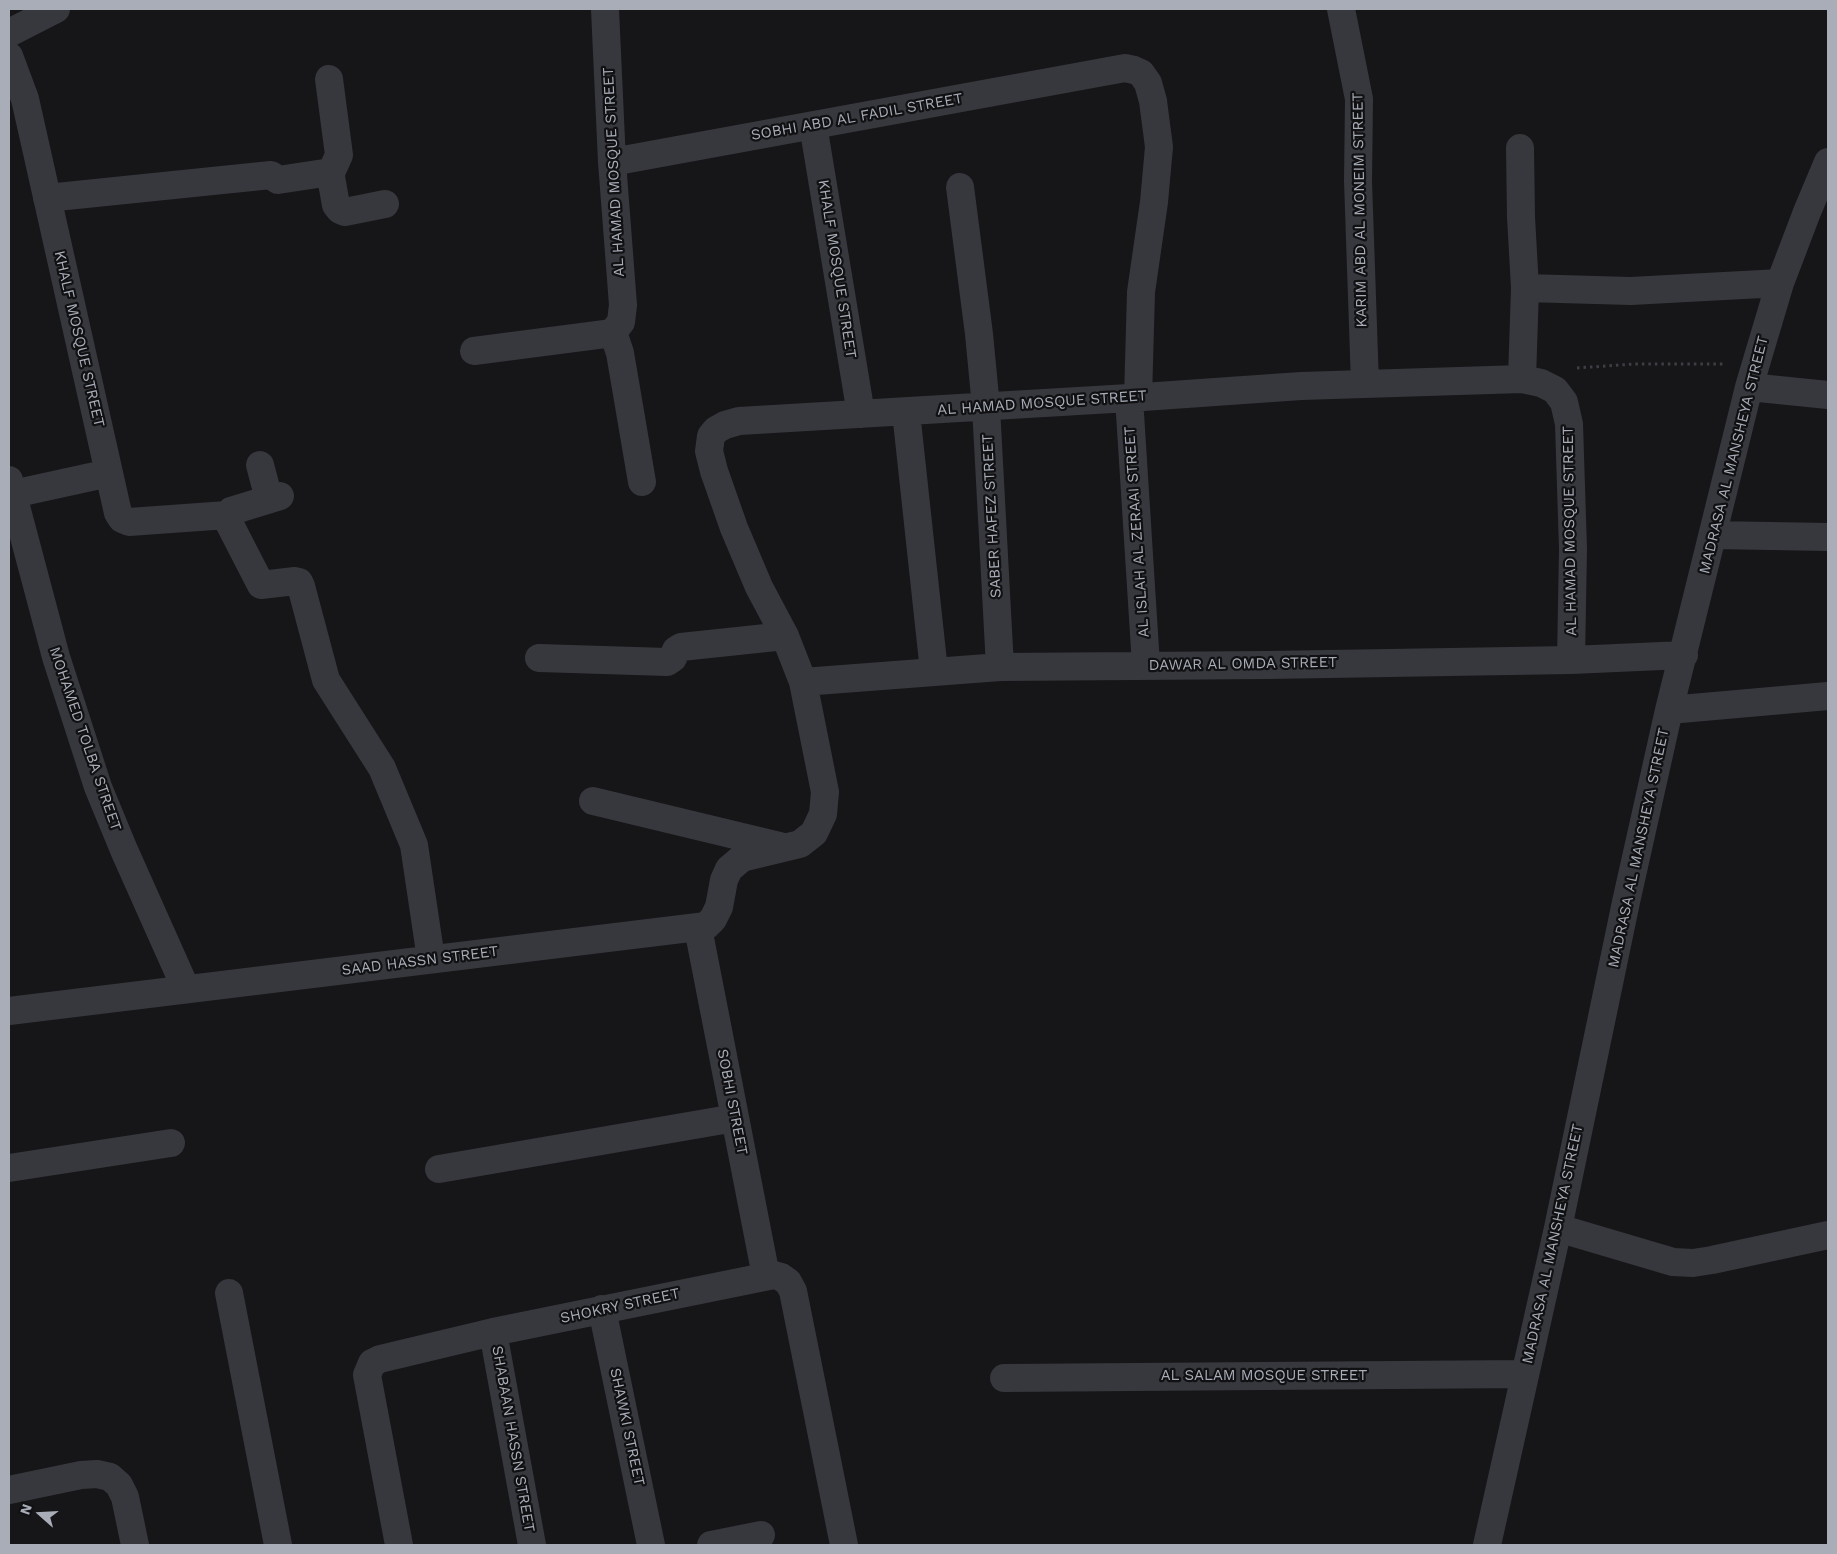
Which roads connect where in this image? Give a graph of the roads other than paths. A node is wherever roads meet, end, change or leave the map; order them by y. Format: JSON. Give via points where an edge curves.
{"nodes":[{"id":1,"x":56,"y":9,"type":"edge"},
{"id":2,"x":606,"y":9,"type":"edge"},
{"id":3,"x":1341,"y":9,"type":"edge"},
{"id":4,"x":9,"y":33,"type":"edge"},
{"id":5,"x":9,"y":56,"type":"edge"},
{"id":6,"x":329,"y":79,"type":"dead end"},
{"id":7,"x":812,"y":125,"type":"junction"},
{"id":8,"x":1520,"y":148,"type":"dead end"},
{"id":9,"x":612,"y":162,"type":"junction"},
{"id":10,"x":1828,"y":162,"type":"edge"},
{"id":11,"x":330,"y":175,"type":"junction"},
{"id":12,"x":960,"y":187,"type":"dead end"},
{"id":13,"x":47,"y":198,"type":"junction"},
{"id":14,"x":385,"y":204,"type":"dead end"},
{"id":15,"x":1780,"y":283,"type":"junction"},
{"id":16,"x":1525,"y":288,"type":"junction"},
{"id":17,"x":613,"y":332,"type":"junction"},
{"id":18,"x":474,"y":351,"type":"dead end"},
{"id":19,"x":1753,"y":375,"type":"junction"},
{"id":20,"x":1522,"y":379,"type":"junction"},
{"id":21,"x":1365,"y":384,"type":"junction"},
{"id":22,"x":1828,"y":395,"type":"edge"},
{"id":23,"x":1133,"y":398,"type":"junction"},
{"id":24,"x":986,"y":407,"type":"junction"},
{"id":25,"x":906,"y":412,"type":"junction"},
{"id":26,"x":861,"y":414,"type":"junction"},
{"id":27,"x":260,"y":465,"type":"dead end"},
{"id":28,"x":109,"y":473,"type":"junction"},
{"id":29,"x":642,"y":482,"type":"dead end"},
{"id":30,"x":11,"y":487,"type":"edge"},
{"id":31,"x":227,"y":515,"type":"junction"},
{"id":32,"x":1713,"y":535,"type":"junction"},
{"id":33,"x":1828,"y":537,"type":"edge"},
{"id":34,"x":785,"y":636,"type":"junction"},
{"id":35,"x":1684,"y":655,"type":"junction"},
{"id":36,"x":539,"y":658,"type":"dead end"},
{"id":37,"x":1571,"y":660,"type":"junction"},
{"id":38,"x":1146,"y":665,"type":"junction"},
{"id":39,"x":1000,"y":667,"type":"junction"},
{"id":40,"x":934,"y":671,"type":"junction"},
{"id":41,"x":803,"y":682,"type":"junction"},
{"id":42,"x":1828,"y":696,"type":"edge"},
{"id":43,"x":1669,"y":710,"type":"junction"},
{"id":44,"x":593,"y":801,"type":"dead end"},
{"id":45,"x":787,"y":848,"type":"junction"},
{"id":46,"x":698,"y":928,"type":"junction"},
{"id":47,"x":431,"y":959,"type":"junction"},
{"id":48,"x":186,"y":989,"type":"junction"},
{"id":49,"x":9,"y":1012,"type":"edge"},
{"id":50,"x":735,"y":1118,"type":"junction"},
{"id":51,"x":171,"y":1143,"type":"dead end"},
{"id":52,"x":9,"y":1168,"type":"edge"},
{"id":53,"x":439,"y":1169,"type":"dead end"},
{"id":54,"x":1558,"y":1228,"type":"junction"},
{"id":55,"x":1828,"y":1235,"type":"edge"},
{"id":56,"x":766,"y":1276,"type":"junction"},
{"id":57,"x":229,"y":1293,"type":"dead end"},
{"id":58,"x":602,"y":1310,"type":"junction"},
{"id":59,"x":493,"y":1332,"type":"junction"},
{"id":60,"x":1524,"y":1374,"type":"junction"},
{"id":61,"x":1004,"y":1378,"type":"dead end"},
{"id":62,"x":9,"y":1490,"type":"edge"},
{"id":63,"x":761,"y":1535,"type":"dead end"},
{"id":64,"x":135,"y":1545,"type":"edge"},
{"id":65,"x":278,"y":1545,"type":"edge"},
{"id":66,"x":399,"y":1545,"type":"edge"},
{"id":67,"x":532,"y":1545,"type":"edge"},
{"id":68,"x":651,"y":1545,"type":"edge"},
{"id":69,"x":712,"y":1545,"type":"edge"},
{"id":70,"x":844,"y":1545,"type":"edge"},
{"id":71,"x":1487,"y":1545,"type":"edge"}],
"edges":[{"from":1,"to":4,"type":"street"},
{"from":2,"to":9,"type":"street","name":"AL HAMAD MOSQUE STREET"},
{"from":3,"to":21,"type":"street","name":"KARIM ABD AL MONEIM STREET","via":[[1359,99],[1358,181]]},
{"from":5,"to":13,"type":"street","name":"KHALF MOSQUE STREET","via":[[25,99]]},
{"from":6,"to":11,"type":"street","via":[[339,155]]},
{"from":7,"to":9,"type":"street","name":"SOBHI ABD AL FADIL STREET"},
{"from":7,"to":23,"type":"street","name":"SOBHI ABD AL FADIL STREET","via":[[1125,68],[1141,73],[1153,101],[1159,147],[1141,292]]},
{"from":7,"to":26,"type":"street","name":"KHALF MOSQUE STREET"},
{"from":8,"to":16,"type":"street"},
{"from":9,"to":17,"type":"street","name":"AL HAMAD MOSQUE STREET","via":[[623,315]]},
{"from":10,"to":15,"type":"street","name":"MADRASA AL MANSHEYA STREET"},
{"from":11,"to":13,"type":"street","via":[[324,173],[278,180],[271,175]]},
{"from":11,"to":14,"type":"street","via":[[340,210],[345,212]]},
{"from":12,"to":24,"type":"street","name":"SABER HAFEZ STREET"},
{"from":13,"to":28,"type":"street","name":"KHALF MOSQUE STREET"},
{"from":15,"to":16,"type":"street","via":[[1630,292]]},
{"from":15,"to":19,"type":"street","name":"MADRASA AL MANSHEYA STREET"},
{"from":16,"to":20,"type":"street"},
{"from":17,"to":18,"type":"street"},
{"from":17,"to":29,"type":"street","via":[[620,353]]},
{"from":19,"to":22,"type":"street"},
{"from":19,"to":32,"type":"street","name":"MADRASA AL MANSHEYA STREET"},
{"from":20,"to":21,"type":"street","name":"AL HAMAD MOSQUE STREET"},
{"from":20,"to":37,"type":"street","name":"AL HAMAD MOSQUE STREET","via":[[1555,390],[1564,402],[1570,424]]},
{"from":21,"to":23,"type":"street","name":"AL HAMAD MOSQUE STREET"},
{"from":23,"to":24,"type":"street","name":"AL HAMAD MOSQUE STREET"},
{"from":23,"to":38,"type":"street","name":"AL ISLAH AL ZERAAI STREET"},
{"from":24,"to":25,"type":"street","name":"AL HAMAD MOSQUE STREET"},
{"from":24,"to":39,"type":"street","name":"SABER HAFEZ STREET"},
{"from":25,"to":26,"type":"street","name":"AL HAMAD MOSQUE STREET"},
{"from":25,"to":40,"type":"street"},
{"from":26,"to":34,"type":"street","name":"AL HAMAD MOSQUE STREET","via":[[739,422],[725,425],[711,436],[709,451],[734,528],[759,587]]},
{"from":27,"to":31,"type":"street","via":[[275,497]]},
{"from":28,"to":30,"type":"street"},
{"from":28,"to":31,"type":"street","name":"KHALF MOSQUE STREET","via":[[122,520]]},
{"from":30,"to":48,"type":"street","name":"MOHAMED TOLBA STREET","via":[[56,657],[95,777]]},
{"from":31,"to":47,"type":"street","via":[[261,585],[294,581],[301,586],[326,680],[382,768],[414,845]]},
{"from":32,"to":33,"type":"street"},
{"from":32,"to":35,"type":"street","name":"MADRASA AL MANSHEYA STREET"},
{"from":34,"to":36,"type":"street","via":[[681,646],[666,662]]},
{"from":34,"to":41,"type":"street","name":"AL HAMAD MOSQUE STREET"},
{"from":35,"to":37,"type":"street","name":"DAWAR AL OMDA STREET"},
{"from":35,"to":43,"type":"street","name":"MADRASA AL MANSHEYA STREET"},
{"from":37,"to":38,"type":"street","name":"DAWAR AL OMDA STREET"},
{"from":38,"to":39,"type":"street","name":"DAWAR AL OMDA STREET"},
{"from":39,"to":40,"type":"street","name":"DAWAR AL OMDA STREET"},
{"from":40,"to":41,"type":"street","name":"DAWAR AL OMDA STREET"},
{"from":41,"to":45,"type":"street","name":"AL HAMAD MOSQUE STREET","via":[[825,792],[823,814],[814,832],[800,844]]},
{"from":42,"to":43,"type":"street"},
{"from":43,"to":54,"type":"street","name":"MADRASA AL MANSHEYA STREET"},
{"from":44,"to":45,"type":"street"},
{"from":45,"to":46,"type":"street","via":[[742,858],[724,880],[713,919]]},
{"from":46,"to":47,"type":"street","name":"SAAD HASSN STREET"},
{"from":46,"to":50,"type":"street","name":"SOBHI STREET"},
{"from":47,"to":48,"type":"street","name":"SAAD HASSN STREET"},
{"from":48,"to":49,"type":"street","name":"SAAD HASSN STREET"},
{"from":50,"to":53,"type":"street"},
{"from":50,"to":56,"type":"street","name":"SOBHI STREET"},
{"from":51,"to":52,"type":"street"},
{"from":54,"to":55,"type":"street","via":[[1673,1262],[1693,1263]]},
{"from":54,"to":60,"type":"street","name":"MADRASA AL MANSHEYA STREET"},
{"from":56,"to":58,"type":"street","name":"SHOKRY STREET"},
{"from":56,"to":70,"type":"street","name":"SHOKRY STREET","via":[[781,1277],[793,1290]]},
{"from":57,"to":65,"type":"street"},
{"from":58,"to":59,"type":"street","name":"SHOKRY STREET"},
{"from":58,"to":68,"type":"street","name":"SHAWKI STREET"},
{"from":59,"to":66,"type":"street","name":"SHOKRY STREET","via":[[380,1358],[368,1368]]},
{"from":59,"to":67,"type":"street","name":"SHABAAN HASSN STREET"},
{"from":60,"to":61,"type":"street","name":"AL SALAM MOSQUE STREET"},
{"from":60,"to":71,"type":"street","name":"MADRASA AL MANSHEYA STREET"},
{"from":62,"to":64,"type":"street","via":[[81,1475],[110,1477],[125,1497]]},
{"from":63,"to":69,"type":"street"}]}
